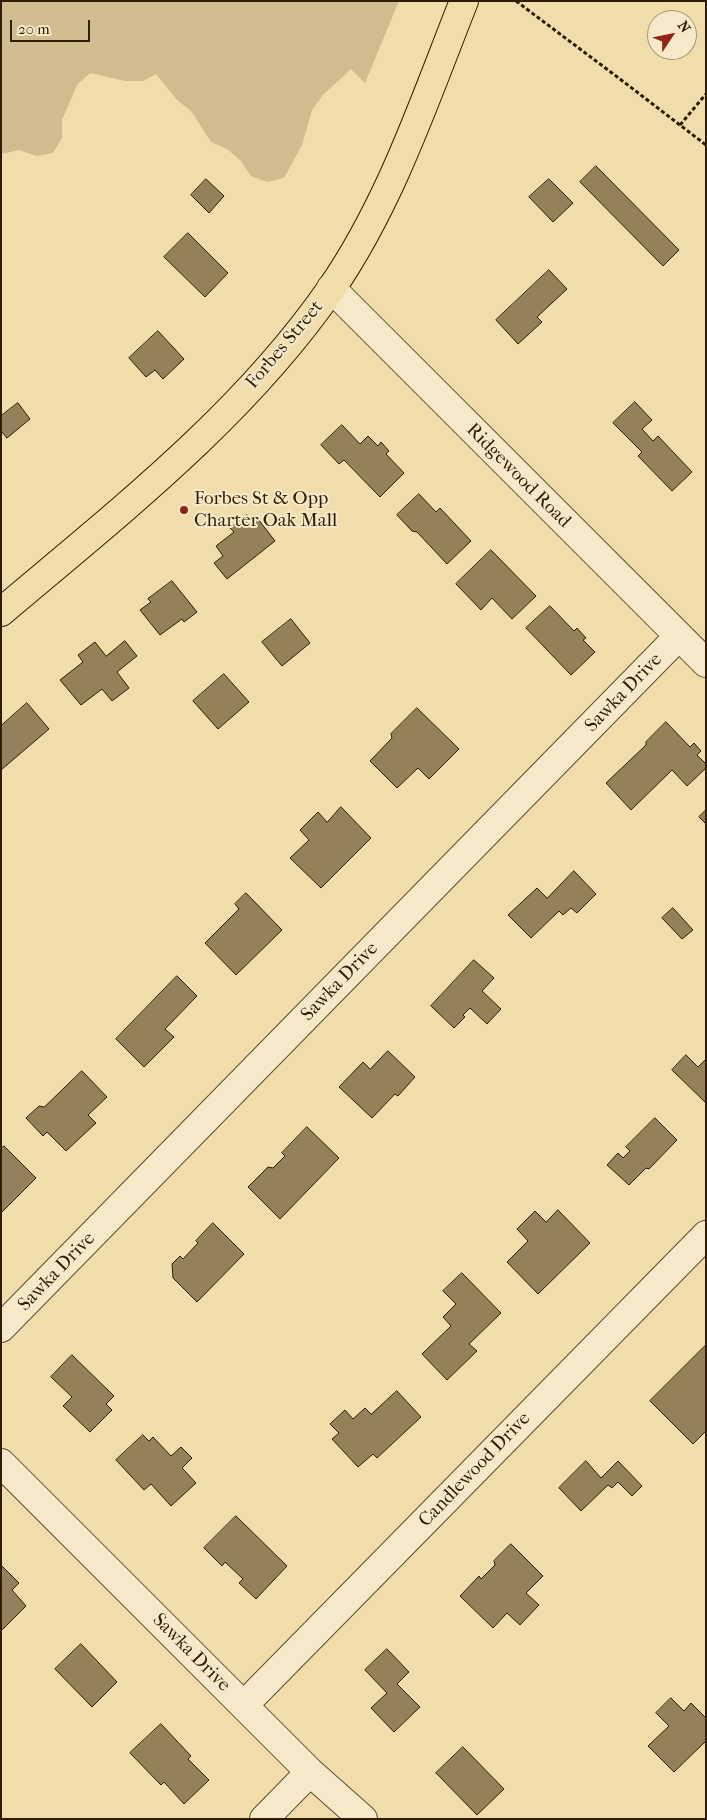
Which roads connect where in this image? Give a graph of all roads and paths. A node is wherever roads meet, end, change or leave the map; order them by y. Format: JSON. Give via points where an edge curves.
{"nodes":[{"id":1,"x":464,"y":1,"type":"edge"},
{"id":2,"x":516,"y":1,"type":"edge"},
{"id":3,"x":706,"y":94,"type":"edge"},
{"id":4,"x":680,"y":125,"type":"junction"},
{"id":5,"x":706,"y":145,"type":"edge"},
{"id":6,"x":331,"y":288,"type":"junction"},
{"id":7,"x":1,"y":612,"type":"edge"},
{"id":8,"x":679,"y":636,"type":"junction"},
{"id":9,"x":706,"y":663,"type":"edge"},
{"id":10,"x":706,"y":1235,"type":"edge"},
{"id":11,"x":1,"y":1328,"type":"edge"},
{"id":12,"x":1,"y":1463,"type":"edge"},
{"id":13,"x":244,"y":1705,"type":"junction"},
{"id":14,"x":310,"y":1772,"type":"junction"},
{"id":15,"x":264,"y":1819,"type":"edge"},
{"id":16,"x":363,"y":1819,"type":"edge"}],
"edges":[{"from":1,"to":6,"type":"main road","name":"Forbes Street","via":[[392,180]]},
{"from":2,"to":4,"type":"path"},
{"from":3,"to":4,"type":"path"},
{"from":4,"to":5,"type":"path"},
{"from":6,"to":7,"type":"main road","name":"Forbes Street","via":[[291,341],[198,441],[95,534]]},
{"from":6,"to":8,"type":"street","name":"Ridgewood Road"},
{"from":8,"to":9,"type":"street","name":"Ridgewood Road"},
{"from":8,"to":11,"type":"street","name":"Sawka Drive"},
{"from":10,"to":13,"type":"street","name":"Candlewood Drive"},
{"from":12,"to":13,"type":"street","name":"Sawka Drive"},
{"from":13,"to":14,"type":"street","name":"Sawka Drive"},
{"from":14,"to":15,"type":"street"},
{"from":14,"to":16,"type":"street","name":"Sawka Drive"}]}
